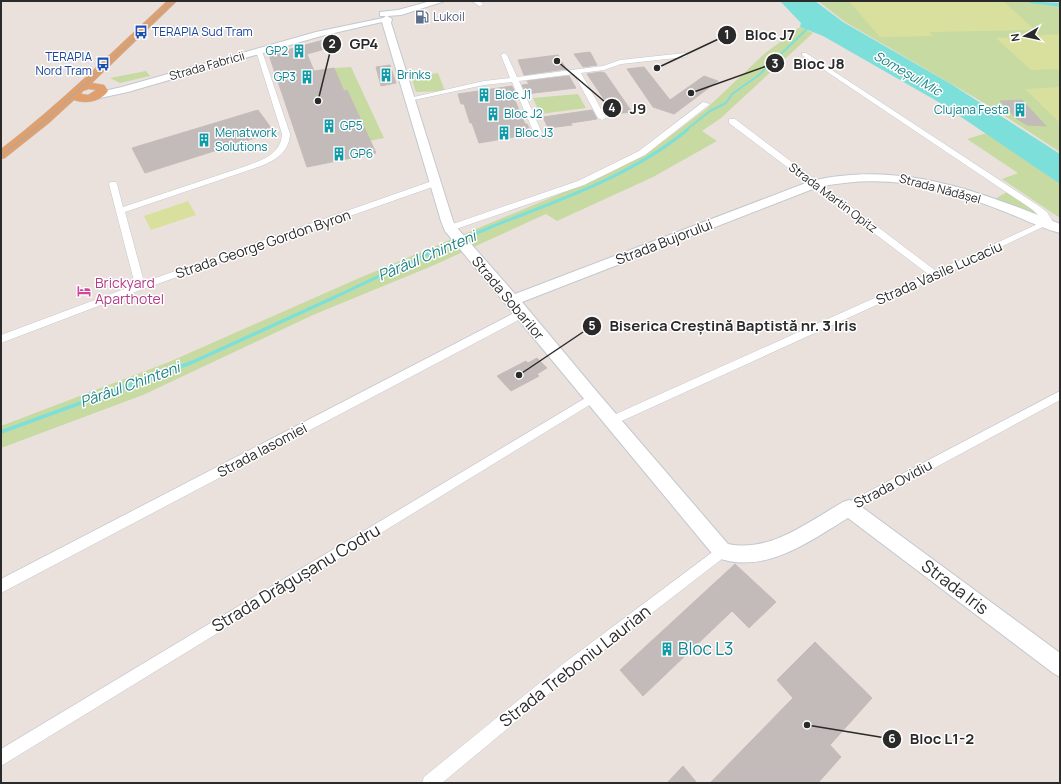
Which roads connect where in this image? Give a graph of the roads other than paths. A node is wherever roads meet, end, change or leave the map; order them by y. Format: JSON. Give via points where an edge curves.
{"nodes":[{"id":1,"x":172,"y":1,"type":"edge"},
{"id":2,"x":441,"y":1,"type":"edge"},
{"id":3,"x":383,"y":18,"type":"junction"},
{"id":4,"x":259,"y":51,"type":"junction"},
{"id":5,"x":804,"y":54,"type":"dead end"},
{"id":6,"x":504,"y":55,"type":"dead end"},
{"id":7,"x":685,"y":55,"type":"dead end"},
{"id":8,"x":100,"y":70,"type":"junction"},
{"id":9,"x":576,"y":71,"type":"junction"},
{"id":10,"x":514,"y":79,"type":"junction"},
{"id":11,"x":77,"y":91,"type":"junction"},
{"id":12,"x":96,"y":92,"type":"junction"},
{"id":13,"x":409,"y":99,"type":"junction"},
{"id":14,"x":706,"y":104,"type":"dead end"},
{"id":15,"x":602,"y":118,"type":"dead end"},
{"id":16,"x":45,"y":121,"type":"junction"},
{"id":17,"x":732,"y":121,"type":"dead end"},
{"id":18,"x":538,"y":133,"type":"dead end"},
{"id":19,"x":1,"y":155,"type":"edge"},
{"id":20,"x":435,"y":183,"type":"junction"},
{"id":21,"x":113,"y":184,"type":"dead end"},
{"id":22,"x":815,"y":184,"type":"junction"},
{"id":23,"x":120,"y":211,"type":"junction"},
{"id":24,"x":1048,"y":224,"type":"junction"},
{"id":25,"x":1060,"y":229,"type":"edge"},
{"id":26,"x":452,"y":231,"type":"junction"},
{"id":27,"x":935,"y":275,"type":"junction"},
{"id":28,"x":140,"y":287,"type":"junction"},
{"id":29,"x":512,"y":300,"type":"junction"},
{"id":30,"x":522,"y":313,"type":"junction"},
{"id":31,"x":1,"y":339,"type":"edge"},
{"id":32,"x":1060,"y":395,"type":"edge"},
{"id":33,"x":592,"y":398,"type":"junction"},
{"id":34,"x":611,"y":420,"type":"junction"},
{"id":35,"x":849,"y":508,"type":"junction"},
{"id":36,"x":722,"y":551,"type":"junction"},
{"id":37,"x":1,"y":586,"type":"edge"},
{"id":38,"x":1060,"y":666,"type":"edge"},
{"id":39,"x":1,"y":758,"type":"edge"},
{"id":40,"x":430,"y":783,"type":"edge"}],
"edges":[{"from":1,"to":8,"type":"main road"},
{"from":2,"to":3,"type":"street","name":"Strada Fabricii"},
{"from":3,"to":4,"type":"street","name":"Strada Fabricii"},
{"from":3,"to":13,"type":"street","name":"Strada Sobarilor"},
{"from":4,"to":12,"type":"street","name":"Strada Fabricii","via":[[124,90]]},
{"from":4,"to":23,"type":"street","via":[[286,134],[286,142],[280,152],[258,165]]},
{"from":5,"to":24,"type":"street","via":[[1036,208],[1048,218]]},
{"from":6,"to":10,"type":"street"},
{"from":7,"to":9,"type":"street","via":[[620,62],[604,68]]},
{"from":8,"to":11,"type":"main road"},
{"from":8,"to":12,"type":"main road"},
{"from":9,"to":10,"type":"street"},
{"from":9,"to":15,"type":"street"},
{"from":10,"to":13,"type":"street"},
{"from":10,"to":18,"type":"street"},
{"from":11,"to":12,"type":"main road","via":[[92,86]]},
{"from":11,"to":16,"type":"main road"},
{"from":12,"to":16,"type":"main road"},
{"from":13,"to":20,"type":"street","name":"Strada Sobarilor"},
{"from":14,"to":26,"type":"street","via":[[642,153],[581,184]]},
{"from":16,"to":19,"type":"main road"},
{"from":17,"to":22,"type":"street","name":"Strada Martin Opitz"},
{"from":20,"to":26,"type":"street","name":"Strada Sobarilor"},
{"from":20,"to":28,"type":"street","name":"Strada George Gordon Byron"},
{"from":21,"to":23,"type":"street"},
{"from":22,"to":24,"type":"street","name":"Strada Nădășel","via":[[867,176],[911,180],[970,196]]},
{"from":22,"to":27,"type":"street","name":"Strada Martin Opitz"},
{"from":22,"to":29,"type":"street","name":"Strada Bujorului"},
{"from":23,"to":28,"type":"street"},
{"from":24,"to":25,"type":"street","name":"Strada Nădășel"},
{"from":24,"to":27,"type":"street","name":"Strada Vasile Lucaciu"},
{"from":26,"to":29,"type":"street","name":"Strada Sobarilor"},
{"from":27,"to":34,"type":"street","name":"Strada Vasile Lucaciu"},
{"from":28,"to":31,"type":"street","name":"Strada George Gordon Byron"},
{"from":29,"to":30,"type":"street","name":"Strada Sobarilor"},
{"from":30,"to":33,"type":"street","name":"Strada Sobarilor"},
{"from":30,"to":37,"type":"street","name":"Strada Iasomiei"},
{"from":32,"to":35,"type":"street","name":"Strada Ovidiu"},
{"from":33,"to":34,"type":"street","name":"Strada Sobarilor"},
{"from":33,"to":39,"type":"street","name":"Strada Drăgușanu Codru"},
{"from":34,"to":36,"type":"street","name":"Strada Sobarilor"},
{"from":35,"to":36,"type":"street","name":"Strada Ovidiu","via":[[766,552],[750,555]]},
{"from":35,"to":38,"type":"street","name":"Strada Iris"},
{"from":36,"to":40,"type":"street","name":"Strada Treboniu Laurian","via":[[568,669]]}]}
